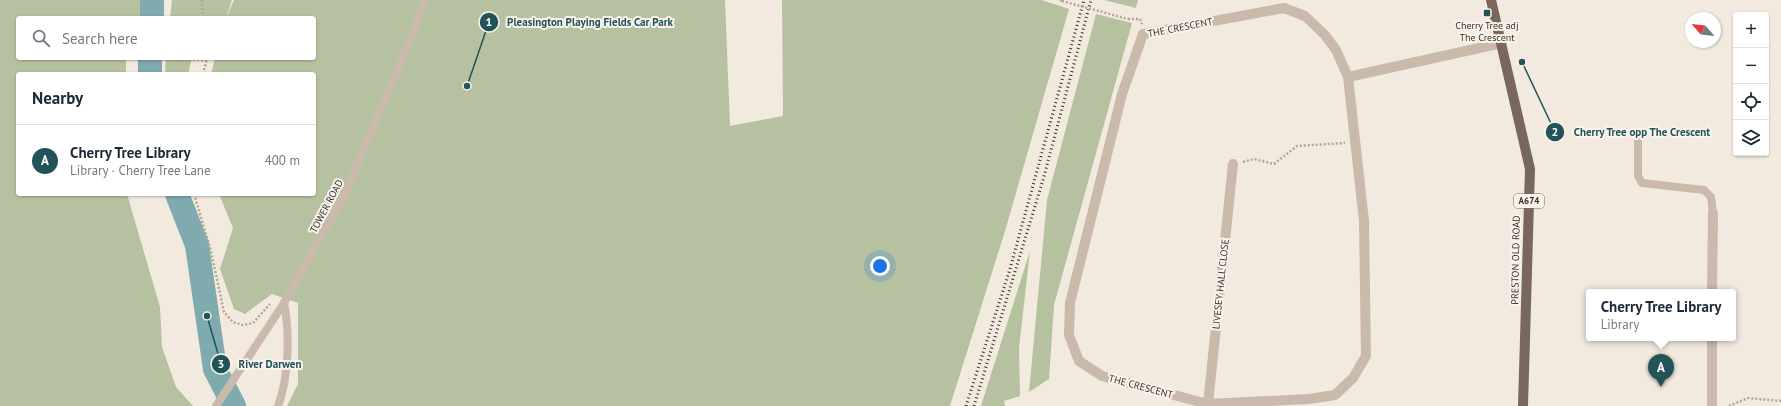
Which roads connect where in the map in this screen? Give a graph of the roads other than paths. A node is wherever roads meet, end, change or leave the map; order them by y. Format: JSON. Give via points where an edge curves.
{"nodes":[{"id":1,"x":425,"y":0,"type":"edge"},
{"id":2,"x":1491,"y":0,"type":"edge"},
{"id":3,"x":1502,"y":43,"type":"junction"},
{"id":4,"x":1348,"y":77,"type":"junction"},
{"id":5,"x":1638,"y":137,"type":"dead end"},
{"id":6,"x":1233,"y":164,"type":"road end"},
{"id":7,"x":1713,"y":213,"type":"joint"},
{"id":8,"x":1712,"y":289,"type":"edge"},
{"id":9,"x":284,"y":303,"type":"junction"},
{"id":10,"x":1712,"y":341,"type":"edge"},
{"id":11,"x":1309,"y":402,"type":"edge"},
{"id":12,"x":1208,"y":404,"type":"junction"},
{"id":13,"x":216,"y":406,"type":"edge"},
{"id":14,"x":278,"y":406,"type":"edge"},
{"id":15,"x":1523,"y":406,"type":"edge"},
{"id":16,"x":1712,"y":406,"type":"edge"}],
"edges":[{"from":1,"to":9,"type":"lane","name":"TOWER ROAD","via":[[346,192]]},
{"from":2,"to":3,"type":"main road","name":"PRESTON OLD ROAD","number":"A674"},
{"from":3,"to":4,"type":"street"},
{"from":3,"to":15,"type":"main road","name":"PRESTON OLD ROAD","number":"A674","via":[[1530,169]]},
{"from":4,"to":11,"type":"street","name":"THE CRESCENT","via":[[1364,221],[1366,356],[1353,378],[1335,395]]},
{"from":4,"to":12,"type":"street","name":"THE CRESCENT","via":[[1336,50],[1325,34],[1305,16],[1284,8],[1143,34],[1122,94],[1070,303],[1069,335],[1079,361],[1102,376]]},
{"from":5,"to":7,"type":"lane","via":[[1638,176],[1642,183],[1704,190],[1711,198]]},
{"from":6,"to":12,"type":"street","name":"LIVESEY HALL CLOSE"},
{"from":7,"to":8,"type":"street"},
{"from":9,"to":13,"type":"lane","name":"TOWER ROAD"},
{"from":9,"to":14,"type":"lane","via":[[288,324],[284,383]]},
{"from":10,"to":16,"type":"street"},
{"from":11,"to":12,"type":"street","name":"THE CRESCENT"}]}
